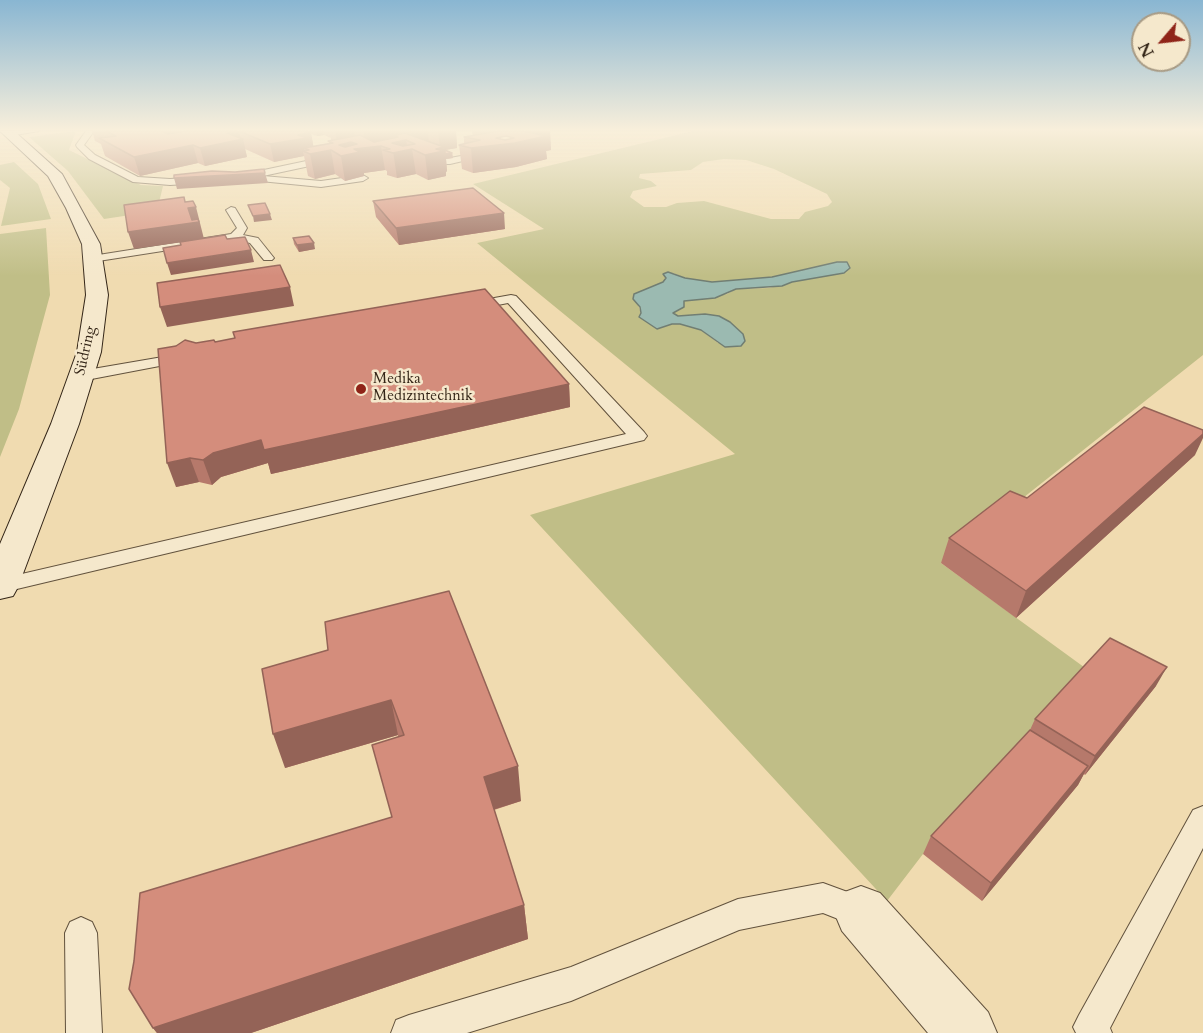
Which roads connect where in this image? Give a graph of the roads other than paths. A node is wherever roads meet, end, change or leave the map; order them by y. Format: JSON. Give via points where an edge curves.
{"nodes":[{"id":1,"x":57,"y":179,"type":"edge"},
{"id":2,"x":134,"y":179,"type":"edge"},
{"id":3,"x":199,"y":179,"type":"edge"},
{"id":4,"x":272,"y":179,"type":"edge"},
{"id":5,"x":355,"y":179,"type":"edge"},
{"id":6,"x":231,"y":210,"type":"dead end"},
{"id":7,"x":233,"y":237,"type":"junction"},
{"id":8,"x":268,"y":258,"type":"dead end"},
{"id":9,"x":92,"y":259,"type":"junction"},
{"id":10,"x":453,"y":310,"type":"edge"},
{"id":11,"x":199,"y":355,"type":"edge"},
{"id":12,"x":81,"y":376,"type":"junction"},
{"id":13,"x":0,"y":587,"type":"edge"},
{"id":14,"x":1203,"y":819,"type":"edge"},
{"id":15,"x":861,"y":912,"type":"joint"},
{"id":16,"x":81,"y":933,"type":"dead end"},
{"id":17,"x":84,"y":1033,"type":"edge"},
{"id":18,"x":409,"y":1033,"type":"edge"},
{"id":19,"x":968,"y":1033,"type":"edge"},
{"id":20,"x":1094,"y":1033,"type":"edge"}],
"edges":[{"from":1,"to":9,"type":"street","name":"Südring","via":[[91,244]]},
{"from":2,"to":3,"type":"lane"},
{"from":4,"to":5,"type":"lane","via":[[321,184]]},
{"from":6,"to":7,"type":"lane","via":[[242,228]]},
{"from":7,"to":8,"type":"lane","via":[[254,240]]},
{"from":7,"to":9,"type":"lane"},
{"from":9,"to":12,"type":"street","name":"Südring","via":[[97,296],[89,352]]},
{"from":10,"to":13,"type":"lane","via":[[510,299],[638,436]]},
{"from":11,"to":12,"type":"lane"},
{"from":12,"to":13,"type":"street","name":"Südring"},
{"from":14,"to":20,"type":"lane","via":[[1091,1026]]},
{"from":15,"to":18,"type":"lane","via":[[823,898],[738,915],[571,984]]},
{"from":15,"to":19,"type":"street"},
{"from":16,"to":17,"type":"lane"}]}
